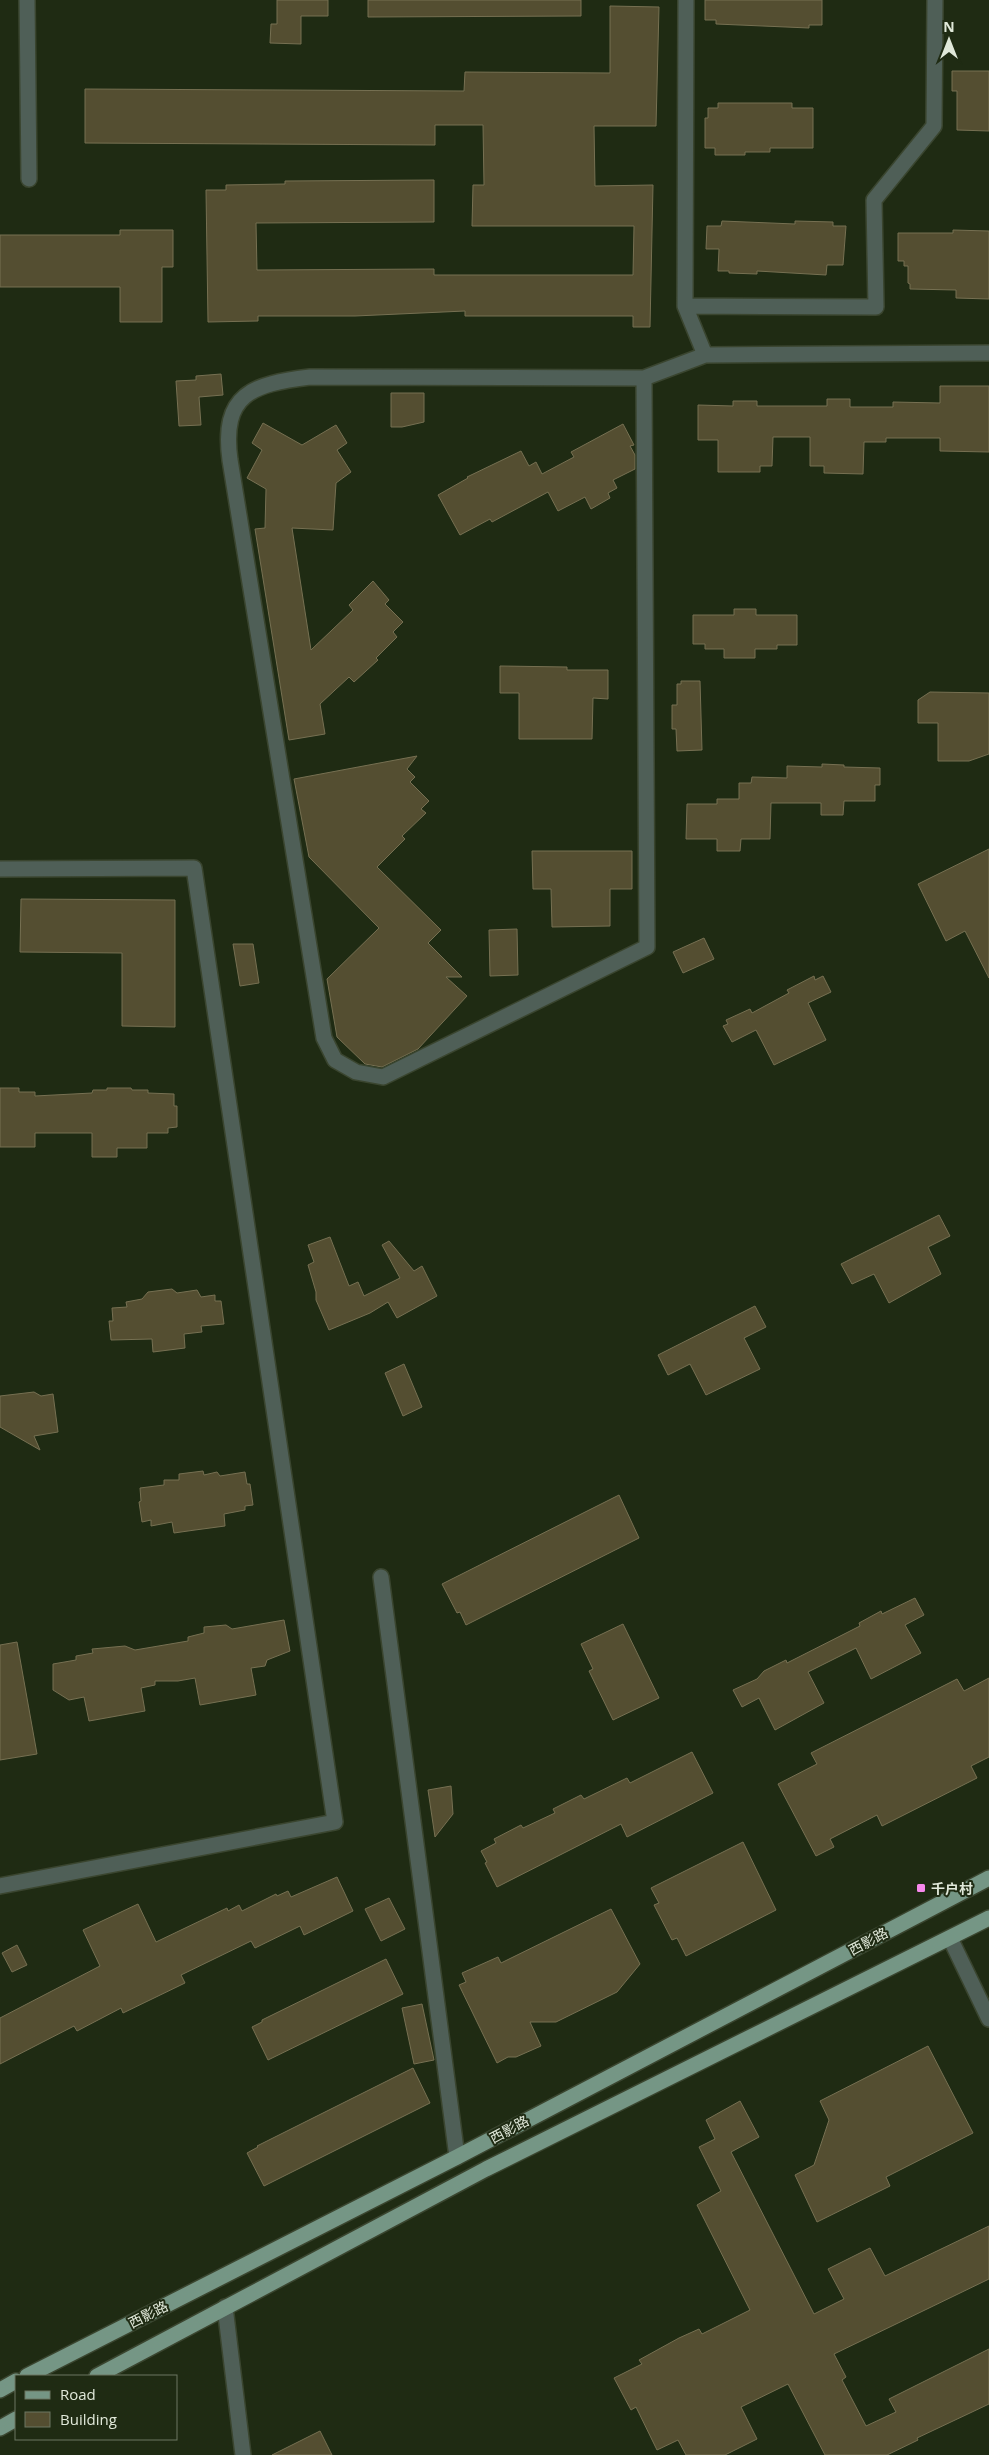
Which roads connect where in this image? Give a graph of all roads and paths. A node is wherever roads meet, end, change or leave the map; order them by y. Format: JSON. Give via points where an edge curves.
{"nodes":[{"id":1,"x":27,"y":0,"type":"edge"},
{"id":2,"x":686,"y":0,"type":"edge"},
{"id":3,"x":935,"y":0,"type":"edge"},
{"id":4,"x":30,"y":179,"type":"dead end"},
{"id":5,"x":685,"y":306,"type":"junction"},
{"id":6,"x":989,"y":353,"type":"edge"},
{"id":7,"x":705,"y":355,"type":"junction"},
{"id":8,"x":644,"y":378,"type":"junction"},
{"id":9,"x":0,"y":869,"type":"edge"},
{"id":10,"x":381,"y":1577,"type":"dead end"},
{"id":11,"x":989,"y":1878,"type":"edge"},
{"id":12,"x":0,"y":1886,"type":"edge"},
{"id":13,"x":989,"y":1918,"type":"edge"},
{"id":14,"x":950,"y":1938,"type":"junction"},
{"id":15,"x":989,"y":2019,"type":"edge"},
{"id":16,"x":457,"y":2156,"type":"junction"},
{"id":17,"x":225,"y":2307,"type":"junction"},
{"id":18,"x":28,"y":2375,"type":"edge"},
{"id":19,"x":98,"y":2375,"type":"edge"},
{"id":20,"x":15,"y":2382,"type":"edge"},
{"id":21,"x":0,"y":2390,"type":"edge"},
{"id":22,"x":15,"y":2420,"type":"edge"},
{"id":23,"x":0,"y":2428,"type":"edge"},
{"id":24,"x":243,"y":2455,"type":"edge"}],
"edges":[{"from":1,"to":4,"type":"street"},
{"from":2,"to":5,"type":"street"},
{"from":3,"to":5,"type":"street","via":[[934,126],[874,200],[876,307]]},
{"from":5,"to":7,"type":"street"},
{"from":6,"to":7,"type":"street"},
{"from":7,"to":8,"type":"street"},
{"from":8,"to":8,"type":"street","via":[[310,376],[272,381],[247,394],[231,412],[228,445],[324,1038],[335,1060],[356,1072],[383,1077],[647,947]]},
{"from":9,"to":12,"type":"street","via":[[194,868],[335,1822]]},
{"from":10,"to":16,"type":"street"},
{"from":11,"to":16,"type":"main road","name":"西影路"},
{"from":13,"to":14,"type":"main road","name":"西影路"},
{"from":14,"to":15,"type":"street"},
{"from":14,"to":17,"type":"main road","name":"西影路","via":[[486,2169]]},
{"from":16,"to":18,"type":"main road","name":"西影路"},
{"from":17,"to":19,"type":"main road","name":"西影路"},
{"from":17,"to":24,"type":"street"},
{"from":20,"to":21,"type":"main road"},
{"from":22,"to":23,"type":"main road"}]}
